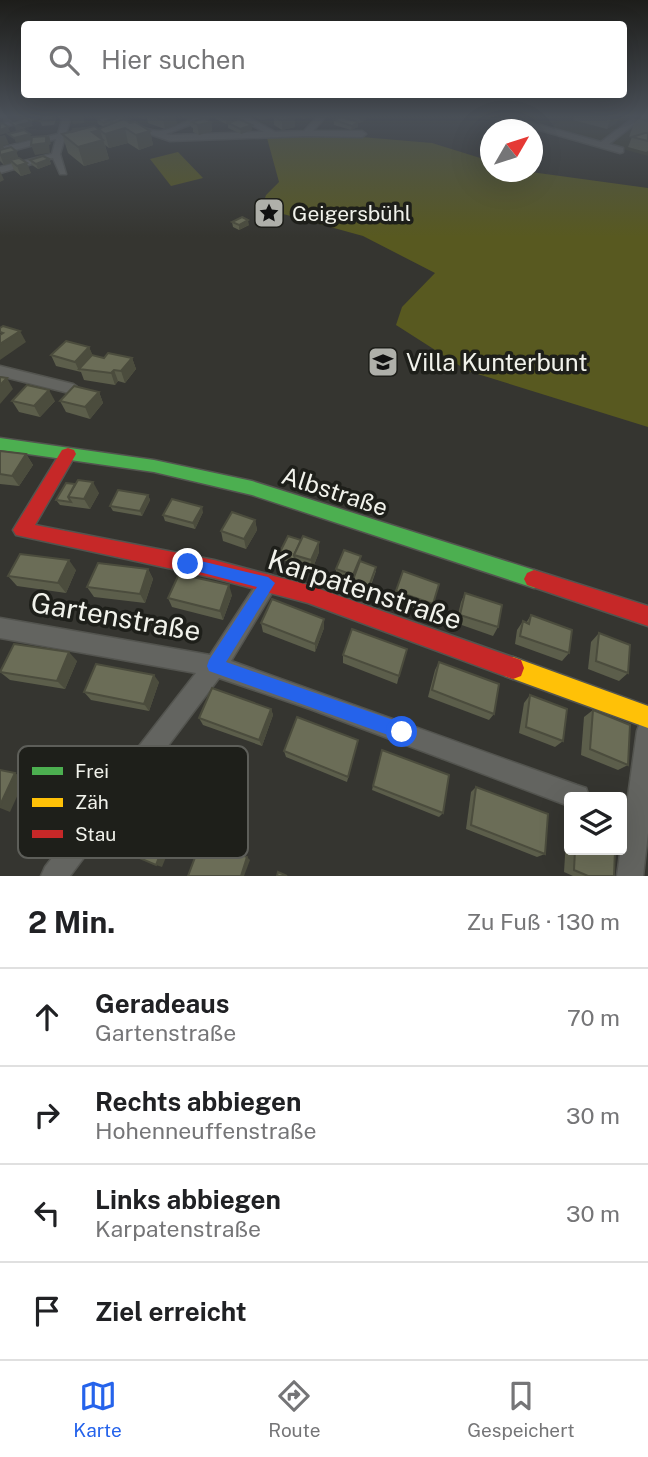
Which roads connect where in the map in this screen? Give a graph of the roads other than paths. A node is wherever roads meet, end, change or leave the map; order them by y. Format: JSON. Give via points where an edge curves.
{"nodes":[{"id":1,"x":49,"y":156,"type":"edge"},
{"id":2,"x":57,"y":156,"type":"edge"},
{"id":3,"x":0,"y":170,"type":"edge"},
{"id":4,"x":63,"y":172,"type":"dead end"},
{"id":5,"x":0,"y":371,"type":"edge"},
{"id":6,"x":73,"y":389,"type":"edge"},
{"id":7,"x":0,"y":444,"type":"edge"},
{"id":8,"x":68,"y":454,"type":"junction"},
{"id":9,"x":268,"y":583,"type":"junction"},
{"id":10,"x":648,"y":616,"type":"edge"},
{"id":11,"x":0,"y":628,"type":"edge"},
{"id":12,"x":215,"y":666,"type":"junction"},
{"id":13,"x":648,"y":717,"type":"edge"},
{"id":14,"x":648,"y":731,"type":"edge"},
{"id":15,"x":154,"y":746,"type":"edge"},
{"id":16,"x":564,"y":792,"type":"edge"},
{"id":17,"x":636,"y":820,"type":"edge"},
{"id":18,"x":68,"y":858,"type":"edge"},
{"id":19,"x":54,"y":876,"type":"edge"},
{"id":20,"x":630,"y":876,"type":"edge"}],
"edges":[{"from":1,"to":3,"type":"street"},
{"from":2,"to":4,"type":"street"},
{"from":5,"to":6,"type":"street"},
{"from":7,"to":8,"type":"street","name":"Albstraße"},
{"from":8,"to":9,"type":"street","name":"Karpatenstraße","via":[[22,530]]},
{"from":8,"to":10,"type":"street","name":"Albstraße","via":[[154,466],[252,488]]},
{"from":9,"to":12,"type":"street"},
{"from":9,"to":13,"type":"street","name":"Karpatenstraße"},
{"from":11,"to":12,"type":"street","name":"Gartenstraße"},
{"from":12,"to":15,"type":"street"},
{"from":12,"to":16,"type":"street","name":"Gartenstraße"},
{"from":14,"to":17,"type":"street"},
{"from":17,"to":20,"type":"street"},
{"from":18,"to":19,"type":"street"}]}
